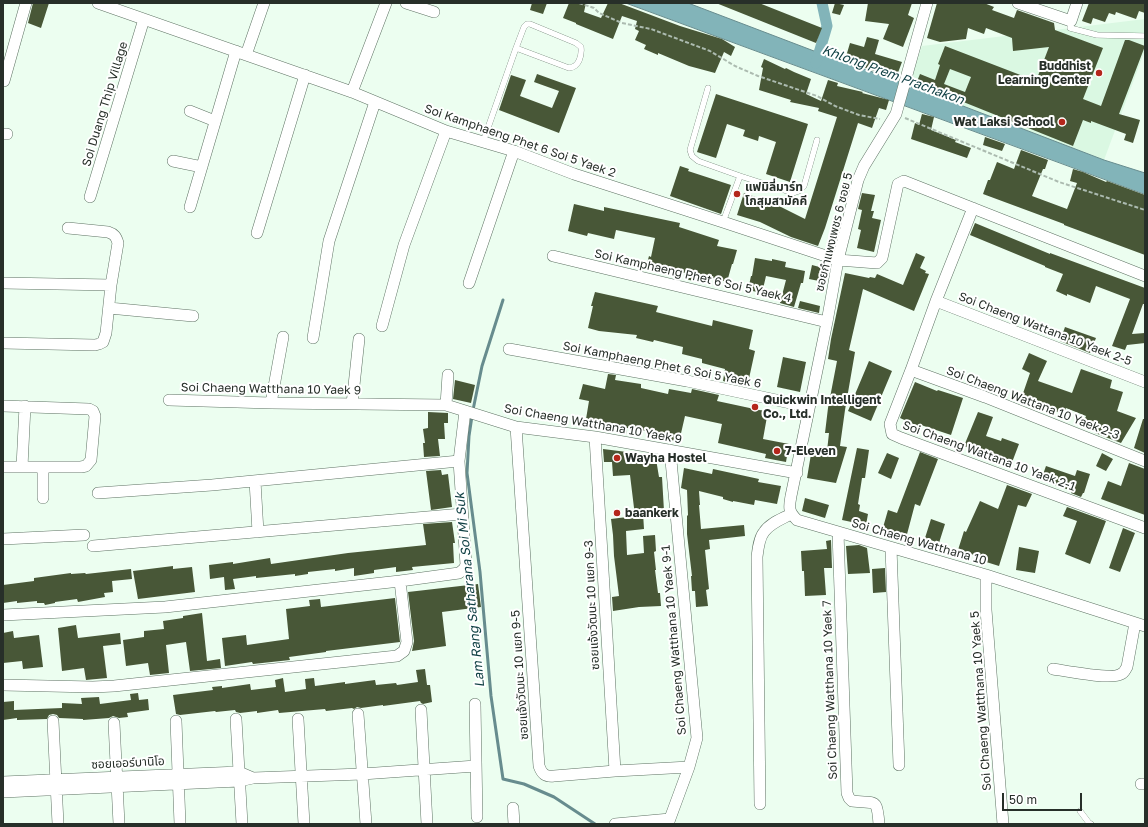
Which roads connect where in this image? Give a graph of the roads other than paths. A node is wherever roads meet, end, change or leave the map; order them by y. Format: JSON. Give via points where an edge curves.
{"nodes":[{"id":1,"x":26,"y":3,"type":"edge"},
{"id":2,"x":264,"y":3,"type":"edge"},
{"id":3,"x":386,"y":3,"type":"edge"},
{"id":4,"x":406,"y":3,"type":"edge"},
{"id":5,"x":928,"y":3,"type":"edge"},
{"id":6,"x":1018,"y":3,"type":"edge"},
{"id":7,"x":1077,"y":3,"type":"edge"},
{"id":8,"x":103,"y":4,"type":"edge"},
{"id":9,"x":434,"y":12,"type":"dead end"},
{"id":10,"x":144,"y":19,"type":"junction"},
{"id":11,"x":1071,"y":21,"type":"junction"},
{"id":12,"x":1145,"y":36,"type":"edge"},
{"id":13,"x":516,"y":48,"type":"junction"},
{"id":14,"x":241,"y":53,"type":"junction"},
{"id":15,"x":305,"y":75,"type":"junction"},
{"id":16,"x":4,"y":80,"type":"edge"},
{"id":17,"x":708,"y":88,"type":"dead end"},
{"id":18,"x":352,"y":92,"type":"junction"},
{"id":19,"x":375,"y":102,"type":"junction"},
{"id":20,"x":190,"y":111,"type":"dead end"},
{"id":21,"x":215,"y":121,"type":"junction"},
{"id":22,"x":446,"y":131,"type":"junction"},
{"id":23,"x":817,"y":140,"type":"dead end"},
{"id":24,"x":483,"y":142,"type":"junction"},
{"id":25,"x":514,"y":151,"type":"junction"},
{"id":26,"x":173,"y":161,"type":"dead end"},
{"id":27,"x":202,"y":167,"type":"junction"},
{"id":28,"x":740,"y":176,"type":"junction"},
{"id":29,"x":90,"y":197,"type":"dead end"},
{"id":30,"x":190,"y":207,"type":"dead end"},
{"id":31,"x":973,"y":208,"type":"junction"},
{"id":32,"x":723,"y":222,"type":"junction"},
{"id":33,"x":68,"y":228,"type":"dead end"},
{"id":34,"x":257,"y":234,"type":"dead end"},
{"id":35,"x":553,"y":256,"type":"dead end"},
{"id":36,"x":838,"y":260,"type":"junction"},
{"id":37,"x":1145,"y":276,"type":"edge"},
{"id":38,"x":3,"y":283,"type":"edge"},
{"id":39,"x":469,"y":283,"type":"dead end"},
{"id":40,"x":112,"y":285,"type":"junction"},
{"id":41,"x":936,"y":300,"type":"junction"},
{"id":42,"x":109,"y":308,"type":"junction"},
{"id":43,"x":193,"y":316,"type":"dead end"},
{"id":44,"x":827,"y":322,"type":"junction"},
{"id":45,"x":382,"y":326,"type":"dead end"},
{"id":46,"x":283,"y":337,"type":"dead end"},
{"id":47,"x":313,"y":338,"type":"dead end"},
{"id":48,"x":359,"y":339,"type":"dead end"},
{"id":49,"x":3,"y":343,"type":"edge"},
{"id":50,"x":509,"y":349,"type":"dead end"},
{"id":51,"x":911,"y":370,"type":"junction"},
{"id":52,"x":448,"y":375,"type":"dead end"},
{"id":53,"x":1145,"y":382,"type":"edge"},
{"id":54,"x":169,"y":400,"type":"dead end"},
{"id":55,"x":271,"y":404,"type":"junction"},
{"id":56,"x":352,"y":404,"type":"junction"},
{"id":57,"x":446,"y":405,"type":"junction"},
{"id":58,"x":3,"y":406,"type":"edge"},
{"id":59,"x":25,"y":406,"type":"junction"},
{"id":60,"x":809,"y":407,"type":"junction"},
{"id":61,"x":470,"y":413,"type":"junction"},
{"id":62,"x":516,"y":427,"type":"junction"},
{"id":63,"x":595,"y":437,"type":"junction"},
{"id":64,"x":670,"y":450,"type":"junction"},
{"id":65,"x":459,"y":461,"type":"junction"},
{"id":66,"x":1145,"y":461,"type":"edge"},
{"id":67,"x":3,"y":467,"type":"edge"},
{"id":68,"x":22,"y":467,"type":"junction"},
{"id":69,"x":43,"y":467,"type":"junction"},
{"id":70,"x":797,"y":473,"type":"junction"},
{"id":71,"x":255,"y":481,"type":"junction"},
{"id":72,"x":98,"y":493,"type":"dead end"},
{"id":73,"x":43,"y":498,"type":"dead end"},
{"id":74,"x":462,"y":514,"type":"junction"},
{"id":75,"x":792,"y":514,"type":"junction"},
{"id":76,"x":1145,"y":528,"type":"edge"},
{"id":77,"x":258,"y":532,"type":"junction"},
{"id":78,"x":838,"y":532,"type":"junction"},
{"id":79,"x":84,"y":535,"type":"dead end"},
{"id":80,"x":3,"y":539,"type":"edge"},
{"id":81,"x":93,"y":546,"type":"dead end"},
{"id":82,"x":890,"y":548,"type":"junction"},
{"id":83,"x":986,"y":575,"type":"junction"},
{"id":84,"x":400,"y":581,"type":"junction"},
{"id":85,"x":3,"y":615,"type":"edge"},
{"id":86,"x":1140,"y":624,"type":"edge"},
{"id":87,"x":1053,"y":669,"type":"dead end"},
{"id":88,"x":3,"y":685,"type":"edge"},
{"id":89,"x":475,"y":704,"type":"dead end"},
{"id":90,"x":421,"y":710,"type":"dead end"},
{"id":91,"x":358,"y":714,"type":"dead end"},
{"id":92,"x":236,"y":719,"type":"dead end"},
{"id":93,"x":298,"y":719,"type":"dead end"},
{"id":94,"x":53,"y":721,"type":"dead end"},
{"id":95,"x":176,"y":721,"type":"dead end"},
{"id":96,"x":114,"y":723,"type":"dead end"},
{"id":97,"x":899,"y":765,"type":"dead end"},
{"id":98,"x":476,"y":766,"type":"junction"},
{"id":99,"x":689,"y":767,"type":"junction"},
{"id":100,"x":425,"y":770,"type":"junction"},
{"id":101,"x":615,"y":771,"type":"junction"},
{"id":102,"x":362,"y":774,"type":"junction"},
{"id":103,"x":239,"y":777,"type":"junction"},
{"id":104,"x":301,"y":777,"type":"junction"},
{"id":105,"x":179,"y":779,"type":"junction"},
{"id":106,"x":3,"y":782,"type":"edge"},
{"id":107,"x":117,"y":782,"type":"junction"},
{"id":108,"x":56,"y":784,"type":"junction"},
{"id":109,"x":3,"y":792,"type":"edge"},
{"id":110,"x":760,"y":804,"type":"dead end"},
{"id":111,"x":513,"y":808,"type":"dead end"},
{"id":112,"x":1080,"y":811,"type":"dead end"},
{"id":113,"x":477,"y":817,"type":"dead end"},
{"id":114,"x":669,"y":821,"type":"edge"},
{"id":115,"x":58,"y":824,"type":"edge"},
{"id":116,"x":119,"y":824,"type":"edge"},
{"id":117,"x":180,"y":824,"type":"edge"},
{"id":118,"x":242,"y":824,"type":"edge"},
{"id":119,"x":304,"y":824,"type":"edge"},
{"id":120,"x":366,"y":824,"type":"edge"},
{"id":121,"x":427,"y":824,"type":"edge"},
{"id":122,"x":514,"y":824,"type":"edge"},
{"id":123,"x":615,"y":824,"type":"edge"},
{"id":124,"x":879,"y":824,"type":"edge"},
{"id":125,"x":1003,"y":824,"type":"edge"},
{"id":126,"x":1091,"y":824,"type":"edge"}],
"edges":[{"from":1,"to":16,"type":"street"},
{"from":2,"to":14,"type":"street"},
{"from":3,"to":18,"type":"street"},
{"from":4,"to":9,"type":"street"},
{"from":5,"to":36,"type":"street","name":"ซอยกำแพงเพชร 6 ซอย 5","via":[[894,118],[858,180]]},
{"from":6,"to":11,"type":"street"},
{"from":7,"to":11,"type":"street"},
{"from":8,"to":10,"type":"street","name":"Soi Kamphaeng Phet 6 Soi 5 Yaek 2"},
{"from":10,"to":14,"type":"street","name":"Soi Kamphaeng Phet 6 Soi 5 Yaek 2"},
{"from":10,"to":29,"type":"street","name":"Soi Duang Thip Village"},
{"from":11,"to":12,"type":"lane","via":[[1070,28],[1097,36]]},
{"from":13,"to":13,"type":"lane","via":[[569,68],[577,64],[582,52],[576,43],[530,24],[524,27]]},
{"from":13,"to":24,"type":"lane"},
{"from":14,"to":15,"type":"street","name":"Soi Kamphaeng Phet 6 Soi 5 Yaek 2"},
{"from":14,"to":21,"type":"street"},
{"from":15,"to":18,"type":"street","name":"Soi Kamphaeng Phet 6 Soi 5 Yaek 2"},
{"from":15,"to":34,"type":"street"},
{"from":17,"to":28,"type":"lane","via":[[690,150],[692,156],[698,161]]},
{"from":18,"to":19,"type":"street","name":"Soi Kamphaeng Phet 6 Soi 5 Yaek 2"},
{"from":19,"to":22,"type":"street","name":"Soi Kamphaeng Phet 6 Soi 5 Yaek 2"},
{"from":19,"to":47,"type":"street","via":[[329,241]]},
{"from":20,"to":21,"type":"street"},
{"from":21,"to":27,"type":"street"},
{"from":22,"to":24,"type":"street","name":"Soi Kamphaeng Phet 6 Soi 5 Yaek 2"},
{"from":22,"to":45,"type":"street","via":[[404,245]]},
{"from":23,"to":28,"type":"lane","via":[[804,186],[799,191],[793,193]]},
{"from":24,"to":25,"type":"street","name":"Soi Kamphaeng Phet 6 Soi 5 Yaek 2"},
{"from":25,"to":32,"type":"street","name":"Soi Kamphaeng Phet 6 Soi 5 Yaek 2","via":[[574,174]]},
{"from":25,"to":39,"type":"street"},
{"from":26,"to":27,"type":"street"},
{"from":27,"to":30,"type":"street"},
{"from":28,"to":32,"type":"lane"},
{"from":31,"to":36,"type":"street","name":"Soi Kamphaeng Phet 6 Soi 5 Yaek 2","via":[[904,181],[898,184],[882,258],[877,263]]},
{"from":31,"to":37,"type":"street"},
{"from":31,"to":41,"type":"street","name":"Soi Chaeng Wattana 10 Yaek 2-1"},
{"from":32,"to":36,"type":"street","name":"Soi Kamphaeng Phet 6 Soi 5 Yaek 2"},
{"from":33,"to":40,"type":"street","via":[[114,234],[118,243]]},
{"from":35,"to":44,"type":"street","name":"Soi Kamphaeng Phet 6 Soi 5 Yaek 4"},
{"from":36,"to":44,"type":"street","name":"ซอยกำแพงเพชร 6 ซอย 5"},
{"from":38,"to":40,"type":"street"},
{"from":40,"to":42,"type":"street"},
{"from":41,"to":51,"type":"street","name":"Soi Chaeng Wattana 10 Yaek 2-1"},
{"from":41,"to":53,"type":"street","name":"Soi Chaeng Wattana 10 Yaek 2-5"},
{"from":42,"to":43,"type":"street"},
{"from":42,"to":49,"type":"street","via":[[106,333],[100,344]]},
{"from":44,"to":60,"type":"street","name":"ซอยกำแพงเพชร 6 ซอย 5"},
{"from":46,"to":55,"type":"street"},
{"from":48,"to":56,"type":"street"},
{"from":50,"to":60,"type":"street","name":"Soi Kamphaeng Phet 6 Soi 5 Yaek 6","via":[[687,381]]},
{"from":51,"to":66,"type":"street","name":"Soi Chaeng Wattana 10 Yaek 2-3"},
{"from":51,"to":76,"type":"street","name":"Soi Chaeng Wattana 10 Yaek 2-1","via":[[890,424],[892,434]]},
{"from":52,"to":57,"type":"street"},
{"from":54,"to":55,"type":"street","name":"Soi Chaeng Watthana 10 Yaek 9"},
{"from":55,"to":56,"type":"street","name":"Soi Chaeng Watthana 10 Yaek 9"},
{"from":56,"to":57,"type":"street","name":"Soi Chaeng Watthana 10 Yaek 9"},
{"from":57,"to":61,"type":"street","name":"Soi Chaeng Watthana 10 Yaek 9"},
{"from":58,"to":59,"type":"street"},
{"from":59,"to":68,"type":"street"},
{"from":59,"to":69,"type":"street","via":[[90,409],[95,416],[89,464],[81,467]]},
{"from":60,"to":70,"type":"street"},
{"from":61,"to":62,"type":"street","name":"Soi Chaeng Watthana 10 Yaek 9"},
{"from":61,"to":65,"type":"street"},
{"from":62,"to":63,"type":"street","name":"Soi Chaeng Watthana 10 Yaek 9"},
{"from":62,"to":101,"type":"street","name":"ซอยแจ้งวัฒนะ 10 แยก 9-5","via":[[539,766],[547,776]]},
{"from":63,"to":64,"type":"street","name":"Soi Chaeng Watthana 10 Yaek 9"},
{"from":63,"to":101,"type":"street","name":"ซอยแจ้งวัฒนะ 10 แยก 9-3"},
{"from":64,"to":70,"type":"street","name":"Soi Chaeng Watthana 10 Yaek 9"},
{"from":64,"to":99,"type":"street","name":"Soi Chaeng Watthana 10 Yaek 9-1","via":[[697,738]]},
{"from":65,"to":71,"type":"street"},
{"from":65,"to":74,"type":"street"},
{"from":67,"to":68,"type":"street"},
{"from":68,"to":69,"type":"street"},
{"from":69,"to":73,"type":"street"},
{"from":70,"to":75,"type":"street","via":[[789,506]]},
{"from":71,"to":72,"type":"street"},
{"from":71,"to":77,"type":"street"},
{"from":74,"to":77,"type":"street"},
{"from":74,"to":84,"type":"street","via":[[466,566],[462,572]]},
{"from":75,"to":78,"type":"street","name":"Soi Chaeng Watthana 10","via":[[797,520]]},
{"from":75,"to":110,"type":"street","via":[[772,524],[763,532],[757,557]]},
{"from":77,"to":81,"type":"street"},
{"from":78,"to":82,"type":"street","name":"Soi Chaeng Watthana 10"},
{"from":78,"to":124,"type":"street","name":"Soi Chaeng Watthana 10 Yaek 7","via":[[847,793],[852,801],[876,804]]},
{"from":79,"to":80,"type":"street"},
{"from":82,"to":83,"type":"street","name":"Soi Chaeng Watthana 10"},
{"from":82,"to":97,"type":"street"},
{"from":83,"to":86,"type":"street","name":"Soi Chaeng Watthana 10"},
{"from":83,"to":125,"type":"street","name":"Soi Chaeng Watthana 10 Yaek 5","via":[[986,610]]},
{"from":84,"to":85,"type":"street","via":[[165,607]]},
{"from":84,"to":88,"type":"street","via":[[407,642],[404,651],[397,656],[114,686]]},
{"from":86,"to":87,"type":"street","via":[[1127,667],[1121,675],[1109,676]]},
{"from":89,"to":98,"type":"street"},
{"from":90,"to":100,"type":"street"},
{"from":91,"to":102,"type":"street"},
{"from":92,"to":103,"type":"street"},
{"from":93,"to":104,"type":"street"},
{"from":94,"to":108,"type":"street"},
{"from":95,"to":105,"type":"street"},
{"from":96,"to":107,"type":"street"},
{"from":98,"to":100,"type":"street","name":"ซอยเออร์บานิโอ"},
{"from":98,"to":113,"type":"street"},
{"from":99,"to":101,"type":"street","name":"ซอยแจ้งวัฒนะ 10 แยก 9-5"},
{"from":99,"to":114,"type":"street","name":"Soi Chaeng Watthana 10 Yaek 9-1"},
{"from":100,"to":102,"type":"street","name":"ซอยเออร์บานิโอ"},
{"from":100,"to":121,"type":"street"},
{"from":102,"to":104,"type":"street","name":"ซอยเออร์บานิโอ"},
{"from":102,"to":120,"type":"street"},
{"from":103,"to":104,"type":"street","name":"ซอยเออร์บานิโอ"},
{"from":103,"to":105,"type":"street","name":"ซอยเออร์บานิโอ"},
{"from":103,"to":118,"type":"street"},
{"from":104,"to":119,"type":"street"},
{"from":105,"to":107,"type":"street","name":"ซอยเออร์บานิโอ"},
{"from":105,"to":117,"type":"street"},
{"from":106,"to":108,"type":"street","name":"ซอยเออร์บานิโอ"},
{"from":107,"to":108,"type":"street","name":"ซอยเออร์บานิโอ"},
{"from":107,"to":116,"type":"street"},
{"from":108,"to":109,"type":"street","name":"ซอยเออร์บานิโอ"},
{"from":108,"to":115,"type":"street"},
{"from":111,"to":122,"type":"street"},
{"from":112,"to":126,"type":"lane"},
{"from":114,"to":123,"type":"street"}]}
